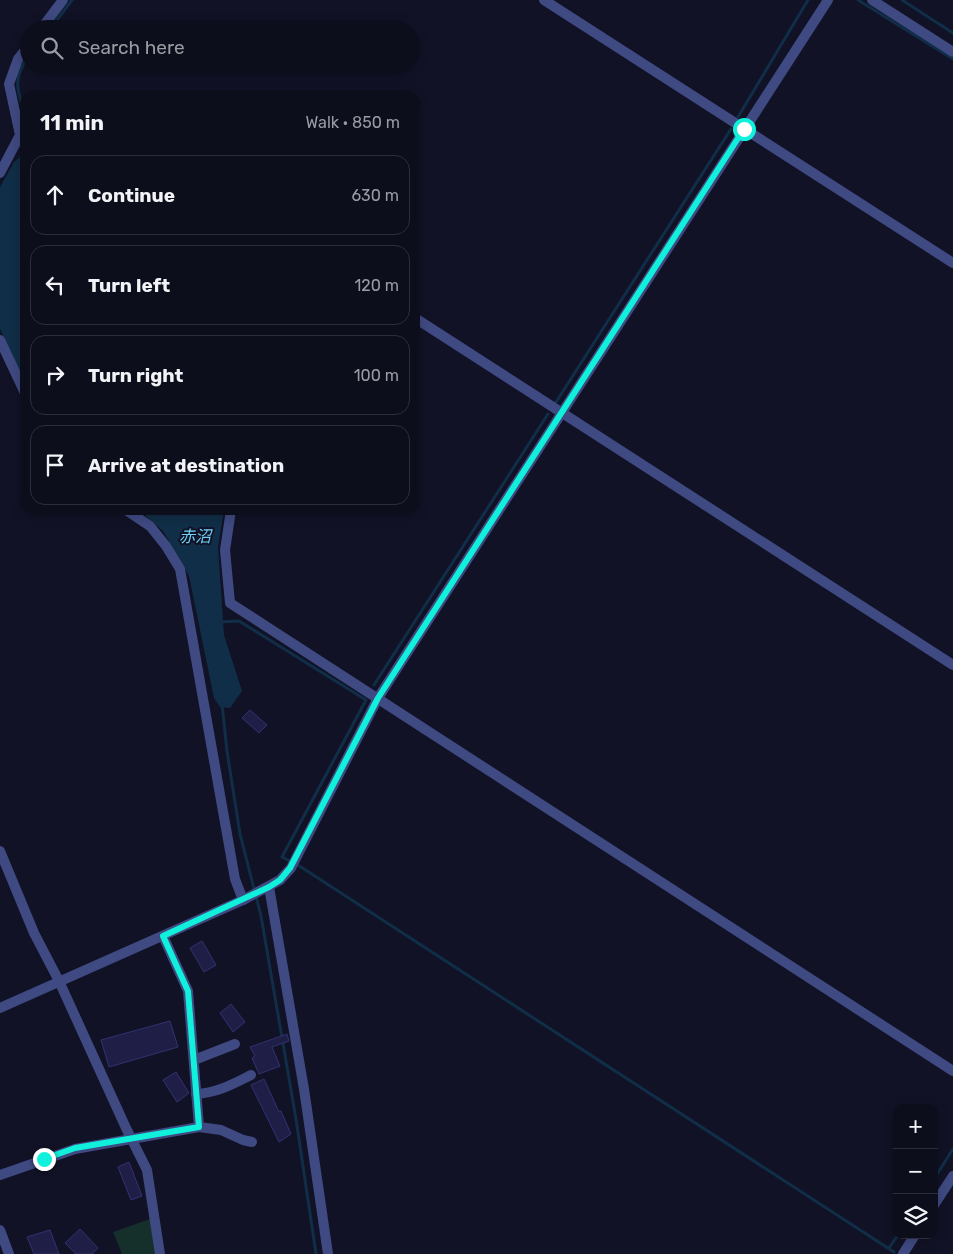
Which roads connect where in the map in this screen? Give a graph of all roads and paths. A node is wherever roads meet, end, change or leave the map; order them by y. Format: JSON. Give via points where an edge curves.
{"nodes":[{"id":1,"x":63,"y":0,"type":"edge"},
{"id":2,"x":544,"y":0,"type":"edge"},
{"id":3,"x":828,"y":0,"type":"edge"},
{"id":4,"x":872,"y":0,"type":"edge"},
{"id":5,"x":48,"y":20,"type":"edge"},
{"id":6,"x":953,"y":52,"type":"edge"},
{"id":7,"x":20,"y":56,"type":"edge"},
{"id":8,"x":744,"y":129,"type":"junction"},
{"id":9,"x":20,"y":135,"type":"edge"},
{"id":10,"x":20,"y":135,"type":"edge"},
{"id":11,"x":20,"y":149,"type":"edge"},
{"id":12,"x":11,"y":153,"type":"junction"},
{"id":13,"x":0,"y":173,"type":"edge"},
{"id":14,"x":953,"y":263,"type":"edge"},
{"id":15,"x":420,"y":321,"type":"edge"},
{"id":16,"x":0,"y":340,"type":"edge"},
{"id":17,"x":20,"y":382,"type":"edge"},
{"id":18,"x":561,"y":413,"type":"junction"},
{"id":19,"x":134,"y":515,"type":"edge"},
{"id":20,"x":231,"y":515,"type":"edge"},
{"id":21,"x":953,"y":665,"type":"edge"},
{"id":22,"x":378,"y":698,"type":"junction"},
{"id":23,"x":0,"y":851,"type":"edge"},
{"id":24,"x":267,"y":888,"type":"junction"},
{"id":25,"x":247,"y":898,"type":"junction"},
{"id":26,"x":163,"y":936,"type":"junction"},
{"id":27,"x":59,"y":981,"type":"junction"},
{"id":28,"x":0,"y":1008,"type":"edge"},
{"id":29,"x":235,"y":1044,"type":"dead end"},
{"id":30,"x":194,"y":1060,"type":"junction"},
{"id":31,"x":953,"y":1071,"type":"edge"},
{"id":32,"x":251,"y":1075,"type":"dead end"},
{"id":33,"x":196,"y":1094,"type":"junction"},
{"id":34,"x":199,"y":1127,"type":"junction"},
{"id":35,"x":131,"y":1139,"type":"junction"},
{"id":36,"x":252,"y":1142,"type":"dead end"},
{"id":37,"x":0,"y":1174,"type":"edge"},
{"id":38,"x":953,"y":1176,"type":"edge"},
{"id":39,"x":938,"y":1199,"type":"edge"},
{"id":40,"x":0,"y":1230,"type":"edge"},
{"id":41,"x":912,"y":1239,"type":"edge"},
{"id":42,"x":9,"y":1254,"type":"edge"},
{"id":43,"x":160,"y":1254,"type":"edge"},
{"id":44,"x":328,"y":1254,"type":"edge"},
{"id":45,"x":903,"y":1254,"type":"edge"}],
"edges":[{"from":1,"to":5,"type":"street"},
{"from":2,"to":8,"type":"street"},
{"from":3,"to":8,"type":"street"},
{"from":4,"to":6,"type":"street"},
{"from":7,"to":9,"type":"street","via":[[9,84]]},
{"from":8,"to":14,"type":"street"},
{"from":8,"to":18,"type":"street"},
{"from":10,"to":12,"type":"street"},
{"from":11,"to":12,"type":"street"},
{"from":12,"to":13,"type":"street"},
{"from":15,"to":18,"type":"street"},
{"from":16,"to":17,"type":"street"},
{"from":18,"to":21,"type":"street"},
{"from":18,"to":22,"type":"street"},
{"from":19,"to":25,"type":"street","via":[[150,526],[180,569],[235,879]]},
{"from":20,"to":22,"type":"street","via":[[225,550],[230,603]]},
{"from":22,"to":24,"type":"street","via":[[293,864],[280,880]]},
{"from":22,"to":31,"type":"street"},
{"from":23,"to":27,"type":"street","via":[[34,933]]},
{"from":24,"to":25,"type":"street"},
{"from":24,"to":44,"type":"street","via":[[304,1089]]},
{"from":25,"to":26,"type":"street"},
{"from":26,"to":27,"type":"street"},
{"from":26,"to":30,"type":"street","via":[[188,991]]},
{"from":27,"to":28,"type":"street"},
{"from":27,"to":35,"type":"street"},
{"from":29,"to":30,"type":"street"},
{"from":30,"to":33,"type":"street"},
{"from":32,"to":33,"type":"street","via":[[210,1093]]},
{"from":33,"to":34,"type":"street"},
{"from":34,"to":35,"type":"street"},
{"from":34,"to":36,"type":"street","via":[[222,1130]]},
{"from":35,"to":37,"type":"street","via":[[75,1148]]},
{"from":35,"to":43,"type":"street","via":[[147,1170]]},
{"from":38,"to":39,"type":"street"},
{"from":40,"to":42,"type":"street"},
{"from":41,"to":45,"type":"street"}]}
